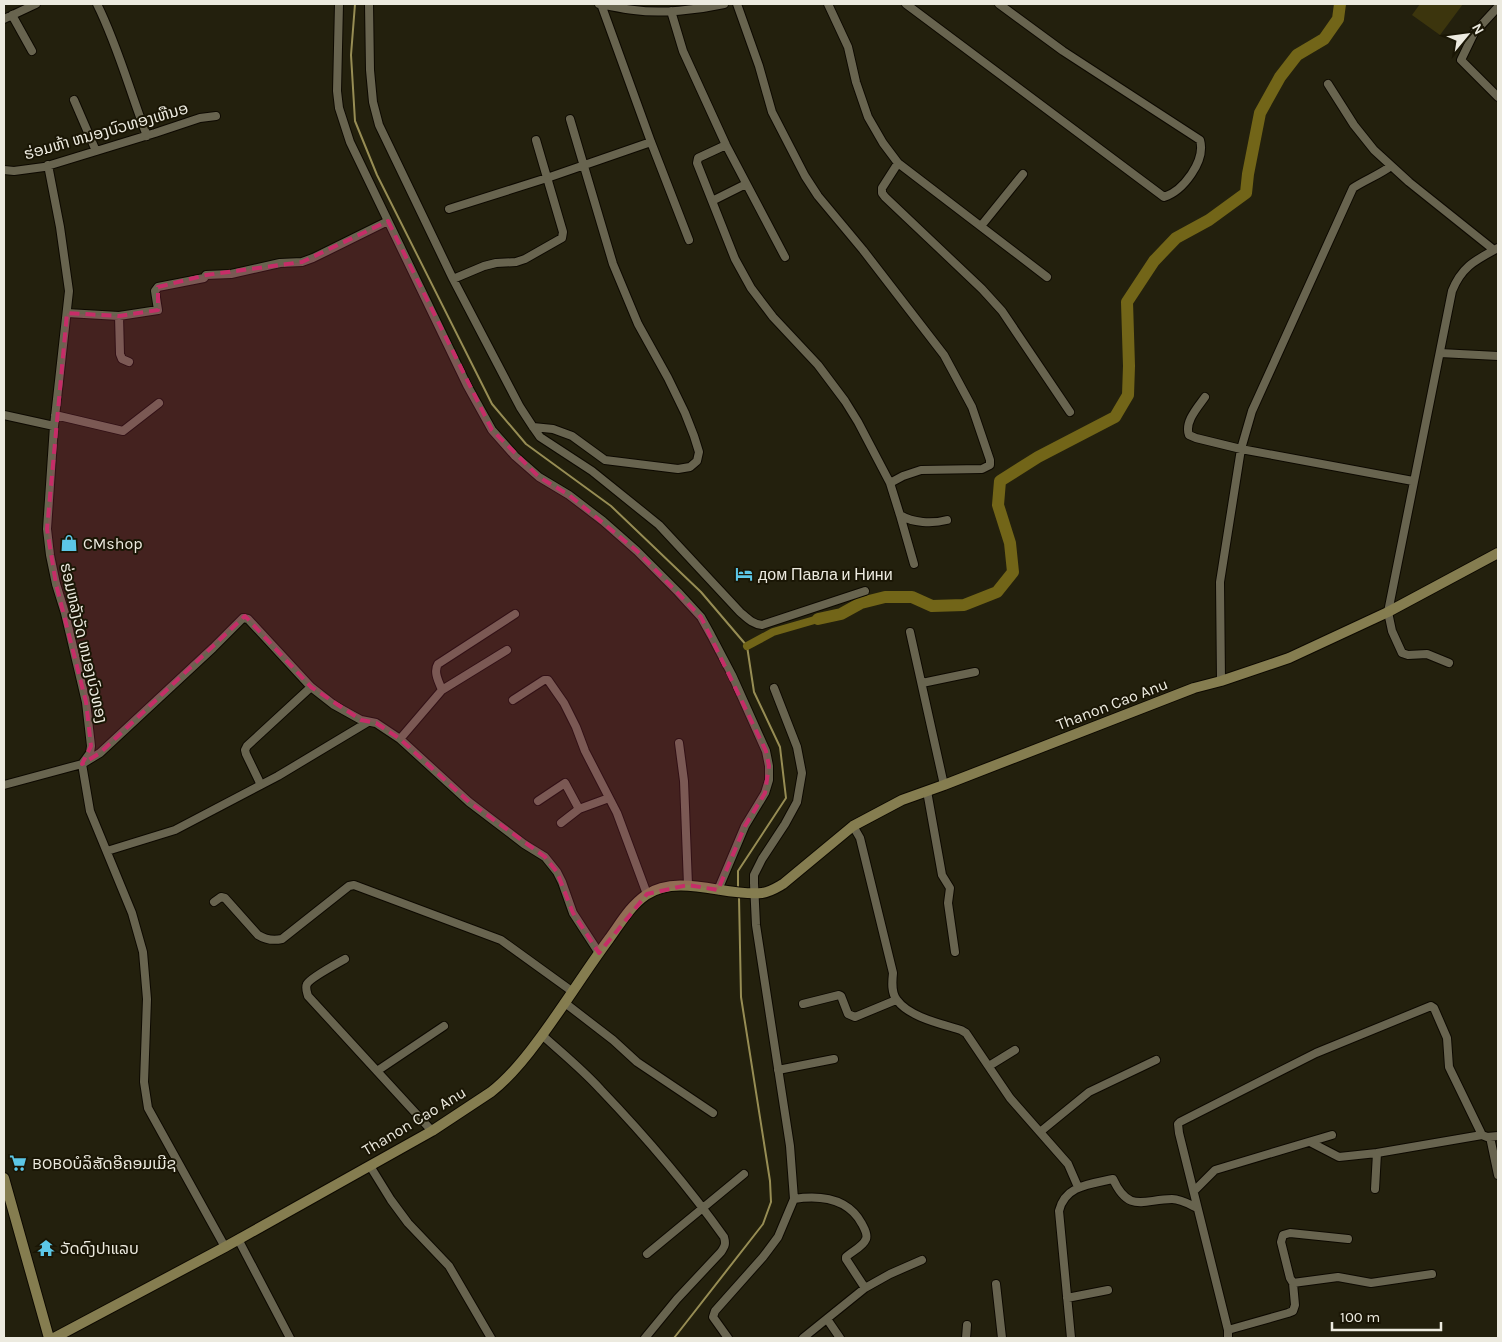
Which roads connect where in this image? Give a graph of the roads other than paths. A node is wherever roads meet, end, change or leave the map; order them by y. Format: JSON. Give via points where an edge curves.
{"nodes":[{"id":1,"x":36,"y":4,"type":"edge"},
{"id":2,"x":97,"y":4,"type":"edge"},
{"id":3,"x":339,"y":4,"type":"edge"},
{"id":4,"x":369,"y":4,"type":"edge"},
{"id":5,"x":600,"y":4,"type":"edge"},
{"id":6,"x":724,"y":4,"type":"edge"},
{"id":7,"x":737,"y":4,"type":"edge"},
{"id":8,"x":828,"y":4,"type":"edge"},
{"id":9,"x":906,"y":4,"type":"edge"},
{"id":10,"x":999,"y":4,"type":"edge"},
{"id":11,"x":626,"y":6,"type":"edge"},
{"id":12,"x":1498,"y":7,"type":"edge"},
{"id":13,"x":671,"y":11,"type":"junction"},
{"id":14,"x":12,"y":15,"type":"junction"},
{"id":15,"x":4,"y":19,"type":"edge"},
{"id":16,"x":32,"y":51,"type":"dead end"},
{"id":17,"x":1328,"y":84,"type":"dead end"},
{"id":18,"x":1498,"y":97,"type":"edge"},
{"id":19,"x":74,"y":100,"type":"dead end"},
{"id":20,"x":216,"y":116,"type":"dead end"},
{"id":21,"x":570,"y":119,"type":"dead end"},
{"id":22,"x":147,"y":136,"type":"junction"},
{"id":23,"x":536,"y":140,"type":"dead end"},
{"id":24,"x":651,"y":142,"type":"junction"},
{"id":25,"x":726,"y":145,"type":"junction"},
{"id":26,"x":96,"y":151,"type":"junction"},
{"id":27,"x":898,"y":163,"type":"junction"},
{"id":28,"x":48,"y":165,"type":"junction"},
{"id":29,"x":584,"y":166,"type":"junction"},
{"id":30,"x":1391,"y":166,"type":"junction"},
{"id":31,"x":4,"y":170,"type":"edge"},
{"id":32,"x":1023,"y":174,"type":"dead end"},
{"id":33,"x":547,"y":178,"type":"junction"},
{"id":34,"x":746,"y":184,"type":"junction"},
{"id":35,"x":712,"y":201,"type":"junction"},
{"id":36,"x":449,"y":209,"type":"dead end"},
{"id":37,"x":388,"y":221,"type":"junction"},
{"id":38,"x":981,"y":226,"type":"junction"},
{"id":39,"x":689,"y":240,"type":"dead end"},
{"id":40,"x":1496,"y":249,"type":"edge"},
{"id":41,"x":785,"y":258,"type":"dead end"},
{"id":42,"x":1047,"y":277,"type":"dead end"},
{"id":43,"x":453,"y":279,"type":"junction"},
{"id":44,"x":67,"y":313,"type":"junction"},
{"id":45,"x":119,"y":316,"type":"junction"},
{"id":46,"x":1440,"y":353,"type":"junction"},
{"id":47,"x":1498,"y":356,"type":"edge"},
{"id":48,"x":129,"y":362,"type":"dead end"},
{"id":49,"x":1205,"y":397,"type":"dead end"},
{"id":50,"x":159,"y":403,"type":"dead end"},
{"id":51,"x":1070,"y":412,"type":"dead end"},
{"id":52,"x":4,"y":414,"type":"edge"},
{"id":53,"x":55,"y":415,"type":"junction"},
{"id":54,"x":54,"y":426,"type":"junction"},
{"id":55,"x":533,"y":427,"type":"junction"},
{"id":56,"x":1241,"y":448,"type":"junction"},
{"id":57,"x":1413,"y":481,"type":"junction"},
{"id":58,"x":890,"y":483,"type":"junction"},
{"id":59,"x":900,"y":515,"type":"junction"},
{"id":60,"x":947,"y":520,"type":"dead end"},
{"id":61,"x":1498,"y":553,"type":"edge"},
{"id":62,"x":914,"y":564,"type":"dead end"},
{"id":63,"x":865,"y":591,"type":"dead end"},
{"id":64,"x":1388,"y":612,"type":"junction"},
{"id":65,"x":515,"y":614,"type":"dead end"},
{"id":66,"x":910,"y":632,"type":"dead end"},
{"id":67,"x":507,"y":650,"type":"dead end"},
{"id":68,"x":1448,"y":663,"type":"dead end"},
{"id":69,"x":975,"y":672,"type":"dead end"},
{"id":70,"x":1221,"y":681,"type":"junction"},
{"id":71,"x":922,"y":683,"type":"junction"},
{"id":72,"x":311,"y":687,"type":"junction"},
{"id":73,"x":774,"y":688,"type":"dead end"},
{"id":74,"x":442,"y":690,"type":"junction"},
{"id":75,"x":513,"y":700,"type":"dead end"},
{"id":76,"x":368,"y":722,"type":"junction"},
{"id":77,"x":400,"y":739,"type":"junction"},
{"id":78,"x":679,"y":743,"type":"dead end"},
{"id":79,"x":82,"y":764,"type":"junction"},
{"id":80,"x":4,"y":785,"type":"edge"},
{"id":81,"x":261,"y":785,"type":"junction"},
{"id":82,"x":944,"y":785,"type":"junction"},
{"id":83,"x":927,"y":791,"type":"junction"},
{"id":84,"x":608,"y":798,"type":"junction"},
{"id":85,"x":538,"y":801,"type":"dead end"},
{"id":86,"x":579,"y":809,"type":"junction"},
{"id":87,"x":561,"y":823,"type":"dead end"},
{"id":88,"x":853,"y":826,"type":"junction"},
{"id":89,"x":107,"y":851,"type":"junction"},
{"id":90,"x":688,"y":885,"type":"junction"},
{"id":91,"x":718,"y":890,"type":"junction"},
{"id":92,"x":750,"y":893,"type":"junction"},
{"id":93,"x":647,"y":894,"type":"junction"},
{"id":94,"x":214,"y":902,"type":"dead end"},
{"id":95,"x":955,"y":952,"type":"dead end"},
{"id":96,"x":599,"y":953,"type":"junction"},
{"id":97,"x":345,"y":959,"type":"dead end"},
{"id":98,"x":573,"y":992,"type":"junction"},
{"id":99,"x":896,"y":1000,"type":"junction"},
{"id":100,"x":565,"y":1003,"type":"junction"},
{"id":101,"x":803,"y":1004,"type":"dead end"},
{"id":102,"x":444,"y":1026,"type":"dead end"},
{"id":103,"x":542,"y":1035,"type":"junction"},
{"id":104,"x":1015,"y":1050,"type":"dead end"},
{"id":105,"x":834,"y":1059,"type":"dead end"},
{"id":106,"x":1156,"y":1060,"type":"dead end"},
{"id":107,"x":989,"y":1066,"type":"junction"},
{"id":108,"x":778,"y":1070,"type":"junction"},
{"id":109,"x":377,"y":1071,"type":"junction"},
{"id":110,"x":712,"y":1113,"type":"dead end"},
{"id":111,"x":432,"y":1131,"type":"junction"},
{"id":112,"x":1040,"y":1132,"type":"junction"},
{"id":113,"x":1332,"y":1135,"type":"dead end"},
{"id":114,"x":1490,"y":1136,"type":"edge"},
{"id":115,"x":1310,"y":1142,"type":"junction"},
{"id":116,"x":1377,"y":1153,"type":"junction"},
{"id":117,"x":370,"y":1166,"type":"junction"},
{"id":118,"x":744,"y":1174,"type":"dead end"},
{"id":119,"x":1498,"y":1175,"type":"edge"},
{"id":120,"x":4,"y":1178,"type":"edge"},
{"id":121,"x":1078,"y":1186,"type":"junction"},
{"id":122,"x":1375,"y":1189,"type":"dead end"},
{"id":123,"x":1194,"y":1192,"type":"junction"},
{"id":124,"x":794,"y":1198,"type":"junction"},
{"id":125,"x":703,"y":1208,"type":"junction"},
{"id":126,"x":1197,"y":1208,"type":"junction"},
{"id":127,"x":238,"y":1239,"type":"junction"},
{"id":128,"x":1348,"y":1239,"type":"dead end"},
{"id":129,"x":225,"y":1247,"type":"junction"},
{"id":130,"x":647,"y":1254,"type":"dead end"},
{"id":131,"x":922,"y":1260,"type":"dead end"},
{"id":132,"x":1432,"y":1274,"type":"dead end"},
{"id":133,"x":1293,"y":1283,"type":"junction"},
{"id":134,"x":996,"y":1284,"type":"dead end"},
{"id":135,"x":865,"y":1288,"type":"junction"},
{"id":136,"x":1108,"y":1290,"type":"dead end"},
{"id":137,"x":1067,"y":1298,"type":"junction"},
{"id":138,"x":827,"y":1319,"type":"junction"},
{"id":139,"x":967,"y":1325,"type":"dead end"},
{"id":140,"x":1228,"y":1334,"type":"edge"},
{"id":141,"x":49,"y":1338,"type":"edge"},
{"id":142,"x":54,"y":1338,"type":"edge"},
{"id":143,"x":290,"y":1338,"type":"edge"},
{"id":144,"x":491,"y":1338,"type":"edge"},
{"id":145,"x":645,"y":1338,"type":"edge"},
{"id":146,"x":728,"y":1338,"type":"edge"},
{"id":147,"x":803,"y":1338,"type":"edge"},
{"id":148,"x":840,"y":1338,"type":"edge"},
{"id":149,"x":966,"y":1338,"type":"edge"},
{"id":150,"x":1002,"y":1338,"type":"edge"},
{"id":151,"x":1071,"y":1338,"type":"edge"}],
"edges":[{"from":1,"to":14,"type":"street"},
{"from":2,"to":22,"type":"street"},
{"from":3,"to":37,"type":"street","via":[[339,108],[350,142]]},
{"from":4,"to":43,"type":"street","via":[[372,102],[379,125]]},
{"from":5,"to":11,"type":"street"},
{"from":5,"to":24,"type":"street"},
{"from":6,"to":13,"type":"street"},
{"from":7,"to":58,"type":"street","via":[[772,112],[805,176],[944,355],[972,407],[990,460],[986,468],[920,470]]},
{"from":8,"to":27,"type":"street","via":[[848,46],[868,117]]},
{"from":9,"to":10,"type":"street","via":[[1164,197],[1189,178],[1198,161],[1200,140],[1063,51]]},
{"from":11,"to":13,"type":"street","via":[[652,12]]},
{"from":12,"to":18,"type":"street","via":[[1474,33],[1461,60]]},
{"from":13,"to":25,"type":"street","via":[[683,51]]},
{"from":14,"to":15,"type":"street"},
{"from":14,"to":16,"type":"street"},
{"from":17,"to":30,"type":"street","via":[[1354,125]]},
{"from":19,"to":26,"type":"street"},
{"from":20,"to":22,"type":"street","name":"ຮ່ອມຫ້າ ຫນອງບົວທອງເຫືນອ","via":[[200,118]]},
{"from":21,"to":29,"type":"street"},
{"from":22,"to":26,"type":"street","name":"ຮ່ອມຫ້າ ຫນອງບົວທອງເຫືນອ"},
{"from":23,"to":33,"type":"street"},
{"from":24,"to":29,"type":"street"},
{"from":24,"to":39,"type":"street"},
{"from":25,"to":34,"type":"street"},
{"from":25,"to":35,"type":"street","via":[[697,160]]},
{"from":26,"to":28,"type":"street","name":"ຮ່ອມຫ້າ ຫນອງບົວທອງເຫືນອ"},
{"from":27,"to":38,"type":"street"},
{"from":27,"to":51,"type":"street","via":[[882,188],[885,197],[1002,311]]},
{"from":28,"to":31,"type":"street","name":"ຮ່ອມຫ້າ ຫນອງບົວທອງເຫືນອ"},
{"from":28,"to":44,"type":"street","name":"ຮ່ອມຫລັງວັດ ຫນອງບົວທອງ","via":[[66,260]]},
{"from":29,"to":33,"type":"street"},
{"from":29,"to":55,"type":"street","via":[[613,264],[638,324],[685,413],[699,452],[697,461],[690,467],[678,469],[605,460],[572,436],[553,429]]},
{"from":30,"to":40,"type":"street"},
{"from":30,"to":56,"type":"street","via":[[1353,188],[1273,362],[1252,411]]},
{"from":32,"to":38,"type":"street"},
{"from":33,"to":36,"type":"street"},
{"from":33,"to":43,"type":"street","via":[[562,238],[525,259],[484,266]]},
{"from":34,"to":35,"type":"street"},
{"from":34,"to":41,"type":"street"},
{"from":35,"to":58,"type":"street","via":[[734,258],[751,288],[845,401]]},
{"from":37,"to":45,"type":"street","via":[[302,262],[206,275],[158,287],[155,290],[158,310]]},
{"from":37,"to":91,"type":"street","via":[[492,430],[539,477],[602,521],[678,592],[712,635],[732,675],[766,751],[769,780]]},
{"from":38,"to":42,"type":"street"},
{"from":40,"to":46,"type":"street","via":[[1469,265],[1457,278]]},
{"from":43,"to":55,"type":"street"},
{"from":44,"to":45,"type":"street"},
{"from":44,"to":53,"type":"street","name":"ຮ່ອມຫລັງວັດ ຫນອງບົວທອງ"},
{"from":45,"to":48,"type":"street","via":[[120,354]]},
{"from":46,"to":47,"type":"street"},
{"from":46,"to":57,"type":"street"},
{"from":49,"to":56,"type":"street","via":[[1190,420],[1187,429],[1190,434]]},
{"from":50,"to":53,"type":"street","via":[[123,431]]},
{"from":52,"to":54,"type":"street"},
{"from":53,"to":54,"type":"street","name":"ຮ່ອມຫລັງວັດ ຫນອງບົວທອງ"},
{"from":54,"to":79,"type":"street","name":"ຮ່ອມຫລັງວັດ ຫນອງບົວທອງ","via":[[47,528],[56,584],[86,702],[91,746]]},
{"from":55,"to":63,"type":"street","via":[[540,437],[592,471],[659,525],[756,625],[762,626]]},
{"from":56,"to":57,"type":"street"},
{"from":56,"to":70,"type":"street","via":[[1220,582]]},
{"from":57,"to":64,"type":"street"},
{"from":58,"to":59,"type":"street"},
{"from":59,"to":60,"type":"street","via":[[906,519],[934,523]]},
{"from":59,"to":62,"type":"street"},
{"from":61,"to":64,"type":"street","name":"Thanon Cao Anu"},
{"from":64,"to":68,"type":"street","via":[[1402,653],[1427,654]]},
{"from":64,"to":70,"type":"street","name":"Thanon Cao Anu","via":[[1289,658]]},
{"from":65,"to":74,"type":"street","via":[[438,664],[436,671]]},
{"from":66,"to":71,"type":"street"},
{"from":67,"to":74,"type":"street"},
{"from":69,"to":71,"type":"street"},
{"from":70,"to":82,"type":"street","name":"Thanon Cao Anu","via":[[1194,688]]},
{"from":71,"to":82,"type":"street"},
{"from":72,"to":76,"type":"street","via":[[334,705]]},
{"from":72,"to":79,"type":"street","via":[[248,619],[243,618],[100,753]]},
{"from":72,"to":81,"type":"street","via":[[247,746],[246,754]]},
{"from":73,"to":92,"type":"street","via":[[797,747],[802,773],[797,802],[762,859]]},
{"from":74,"to":77,"type":"street"},
{"from":75,"to":84,"type":"street","via":[[548,680],[564,703]]},
{"from":76,"to":77,"type":"street","via":[[376,723]]},
{"from":76,"to":81,"type":"street"},
{"from":77,"to":96,"type":"street","via":[[469,802],[545,857],[562,882],[572,912]]},
{"from":78,"to":90,"type":"street","via":[[684,781]]},
{"from":79,"to":80,"type":"street"},
{"from":79,"to":89,"type":"street","via":[[90,811]]},
{"from":81,"to":89,"type":"street","via":[[175,830]]},
{"from":82,"to":83,"type":"street","name":"Thanon Cao Anu"},
{"from":83,"to":88,"type":"street","name":"Thanon Cao Anu","via":[[902,800]]},
{"from":83,"to":95,"type":"street","via":[[942,875],[950,888],[948,903]]},
{"from":84,"to":86,"type":"street"},
{"from":84,"to":93,"type":"street","via":[[617,813]]},
{"from":85,"to":86,"type":"street","via":[[565,783]]},
{"from":86,"to":87,"type":"street"},
{"from":88,"to":92,"type":"street","name":"Thanon Cao Anu","via":[[783,884],[763,893]]},
{"from":88,"to":99,"type":"street","via":[[860,838],[893,973],[892,987]]},
{"from":89,"to":129,"type":"street","via":[[132,913],[143,952],[147,998],[144,1082],[148,1108]]},
{"from":90,"to":91,"type":"street"},
{"from":90,"to":93,"type":"street"},
{"from":91,"to":92,"type":"street"},
{"from":92,"to":108,"type":"street"},
{"from":93,"to":96,"type":"street","name":"Thanon Cao Anu"},
{"from":94,"to":98,"type":"street","via":[[225,898],[258,935],[276,940],[354,885],[501,940]]},
{"from":96,"to":98,"type":"street","name":"Thanon Cao Anu"},
{"from":97,"to":109,"type":"street","via":[[310,980],[306,990]]},
{"from":98,"to":100,"type":"street","name":"Thanon Cao Anu"},
{"from":99,"to":101,"type":"street","via":[[855,1018],[848,1014],[839,995]]},
{"from":99,"to":107,"type":"street","via":[[915,1014],[963,1031]]},
{"from":100,"to":103,"type":"street","name":"Thanon Cao Anu"},
{"from":100,"to":110,"type":"street","via":[[637,1062]]},
{"from":102,"to":109,"type":"street"},
{"from":103,"to":111,"type":"street","name":"Thanon Cao Anu","via":[[499,1086]]},
{"from":103,"to":125,"type":"street","via":[[600,1089]]},
{"from":104,"to":107,"type":"street"},
{"from":105,"to":108,"type":"street"},
{"from":106,"to":112,"type":"street","via":[[1089,1092]]},
{"from":107,"to":112,"type":"street","via":[[1010,1098]]},
{"from":108,"to":124,"type":"street"},
{"from":109,"to":111,"type":"street"},
{"from":111,"to":117,"type":"street","name":"Thanon Cao Anu"},
{"from":112,"to":121,"type":"street","via":[[1068,1164]]},
{"from":113,"to":115,"type":"street"},
{"from":114,"to":116,"type":"street"},
{"from":114,"to":119,"type":"street"},
{"from":114,"to":123,"type":"street","via":[[1449,1067],[1446,1038],[1432,1006],[1316,1053],[1180,1122],[1179,1133]]},
{"from":115,"to":116,"type":"street","via":[[1339,1157]]},
{"from":115,"to":123,"type":"street","via":[[1215,1170]]},
{"from":116,"to":122,"type":"street"},
{"from":117,"to":127,"type":"street","name":"Thanon Cao Anu"},
{"from":117,"to":144,"type":"street","via":[[408,1223],[449,1266]]},
{"from":118,"to":125,"type":"street"},
{"from":120,"to":141,"type":"street"},
{"from":121,"to":126,"type":"street","via":[[1113,1179],[1123,1195],[1132,1201],[1147,1203],[1173,1199]]},
{"from":121,"to":137,"type":"street","via":[[1063,1200],[1059,1211]]},
{"from":123,"to":126,"type":"street"},
{"from":124,"to":135,"type":"street","via":[[819,1196],[842,1203],[853,1211],[867,1238],[846,1259]]},
{"from":124,"to":146,"type":"street","via":[[778,1237],[715,1311],[713,1317]]},
{"from":125,"to":130,"type":"street"},
{"from":125,"to":145,"type":"street","via":[[724,1237],[724,1247]]},
{"from":126,"to":140,"type":"street"},
{"from":127,"to":129,"type":"street","name":"Thanon Cao Anu"},
{"from":127,"to":143,"type":"street"},
{"from":128,"to":133,"type":"street","via":[[1283,1235],[1281,1242]]},
{"from":129,"to":142,"type":"street","name":"Thanon Cao Anu"},
{"from":131,"to":135,"type":"street"},
{"from":132,"to":133,"type":"street","via":[[1371,1283],[1338,1277]]},
{"from":133,"to":140,"type":"street","via":[[1295,1305],[1290,1312]]},
{"from":134,"to":150,"type":"street"},
{"from":135,"to":138,"type":"street"},
{"from":136,"to":137,"type":"street"},
{"from":137,"to":151,"type":"street"},
{"from":138,"to":147,"type":"street"},
{"from":138,"to":148,"type":"street"},
{"from":139,"to":149,"type":"street"}]}
